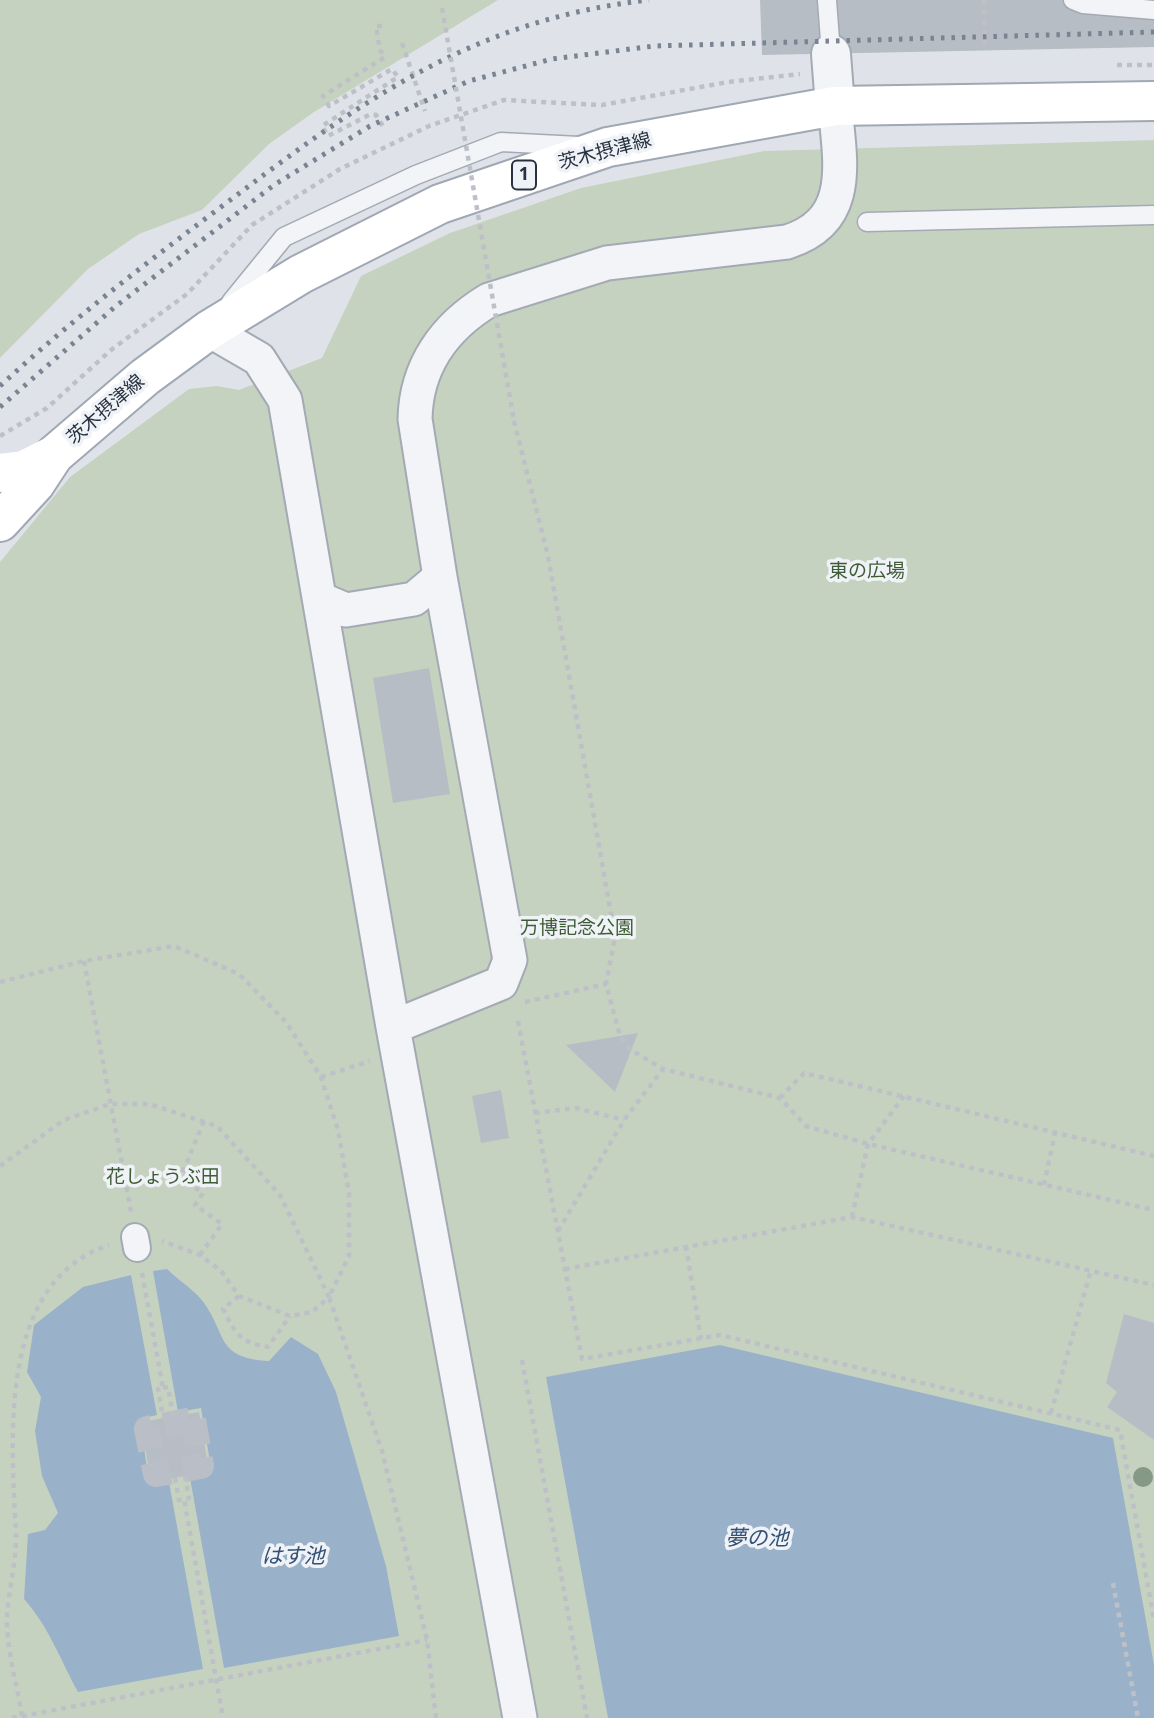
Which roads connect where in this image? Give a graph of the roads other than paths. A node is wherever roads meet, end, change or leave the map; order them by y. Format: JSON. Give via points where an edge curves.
{"nodes":[{"id":1,"x":827,"y":0,"type":"edge"},
{"id":2,"x":1073,"y":0,"type":"edge"},
{"id":3,"x":1154,"y":10,"type":"edge"},
{"id":4,"x":831,"y":54,"type":"joint"},
{"id":5,"x":1154,"y":101,"type":"edge"},
{"id":6,"x":835,"y":106,"type":"junction"},
{"id":7,"x":1154,"y":215,"type":"edge"},
{"id":8,"x":867,"y":222,"type":"dead end"},
{"id":9,"x":209,"y":330,"type":"junction"},
{"id":10,"x":54,"y":455,"type":"junction"},
{"id":11,"x":0,"y":473,"type":"edge"},
{"id":12,"x":0,"y":522,"type":"edge"},
{"id":13,"x":440,"y":577,"type":"junction"},
{"id":14,"x":320,"y":598,"type":"junction"},
{"id":15,"x":395,"y":1037,"type":"junction"},
{"id":16,"x":520,"y":1718,"type":"edge"}],
"edges":[{"from":1,"to":4,"type":"lane"},
{"from":2,"to":3,"type":"lane"},
{"from":4,"to":6,"type":"street"},
{"from":5,"to":6,"type":"main road","name":"茨木摂津線","number":"1"},
{"from":6,"to":9,"type":"main road","name":"茨木摂津線","number":"1","via":[[608,147],[440,204],[301,274]]},
{"from":6,"to":13,"type":"street","via":[[839,188],[829,212],[808,236],[607,264],[489,300],[441,340],[415,394]]},
{"from":7,"to":8,"type":"lane"},
{"from":9,"to":10,"type":"main road","name":"茨木摂津線","number":"1","via":[[145,377]]},
{"from":9,"to":14,"type":"street","via":[[259,359],[285,400]]},
{"from":10,"to":11,"type":"main road","via":[[24,470]]},
{"from":10,"to":12,"type":"main road","name":"茨木摂津線","number":"1"},
{"from":13,"to":14,"type":"street","via":[[414,599],[346,610]]},
{"from":13,"to":15,"type":"street","via":[[510,960],[501,983]]},
{"from":14,"to":15,"type":"street"},
{"from":15,"to":16,"type":"street"}]}
